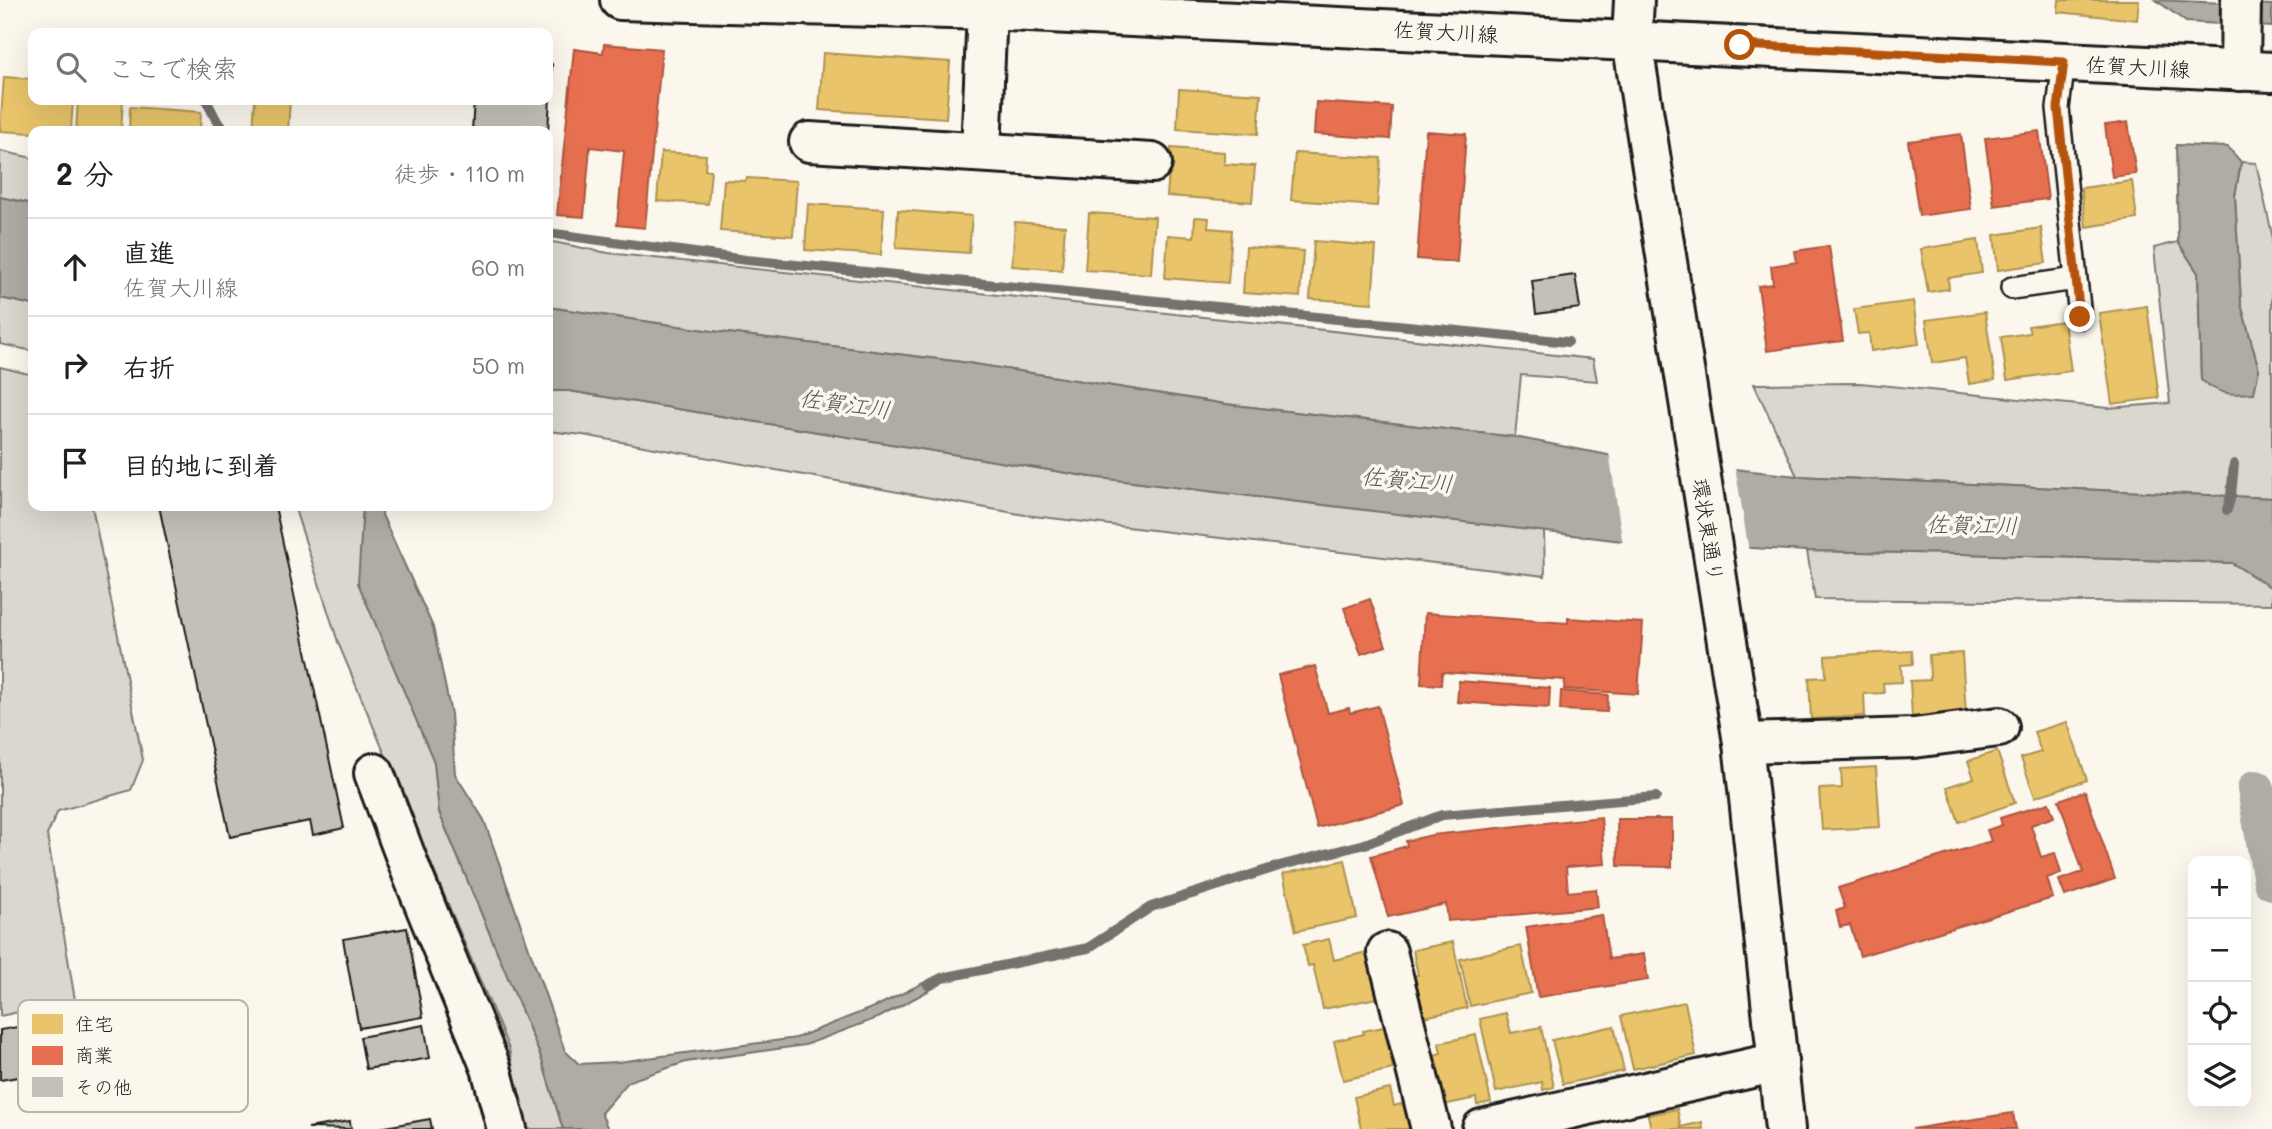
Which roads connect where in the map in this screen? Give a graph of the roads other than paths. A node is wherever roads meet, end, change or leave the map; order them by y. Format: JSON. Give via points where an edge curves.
{"nodes":[{"id":1,"x":620,"y":0,"type":"edge"},
{"id":2,"x":1634,"y":0,"type":"edge"},
{"id":3,"x":988,"y":10,"type":"junction"},
{"id":4,"x":2241,"y":13,"type":"edge"},
{"id":5,"x":1632,"y":40,"type":"junction"},
{"id":6,"x":2064,"y":62,"type":"junction"},
{"id":7,"x":2256,"y":71,"type":"edge"},
{"id":8,"x":809,"y":142,"type":"dead end"},
{"id":9,"x":981,"y":152,"type":"junction"},
{"id":10,"x":1152,"y":163,"type":"dead end"},
{"id":11,"x":2076,"y":279,"type":"junction"},
{"id":12,"x":2012,"y":288,"type":"dead end"},
{"id":13,"x":2080,"y":317,"type":"dead end"},
{"id":14,"x":1999,"y":727,"type":"dead end"},
{"id":15,"x":1742,"y":743,"type":"junction"},
{"id":16,"x":374,"y":774,"type":"dead end"},
{"id":17,"x":1387,"y":952,"type":"dead end"},
{"id":18,"x":1778,"y":1062,"type":"junction"},
{"id":19,"x":507,"y":1129,"type":"edge"},
{"id":20,"x":1431,"y":1129,"type":"edge"},
{"id":21,"x":1482,"y":1129,"type":"edge"},
{"id":22,"x":1785,"y":1129,"type":"edge"},
{"id":23,"x":1791,"y":1129,"type":"edge"}],
"edges":[{"from":1,"to":3,"type":"main road","name":"佐賀大川線"},
{"from":2,"to":5,"type":"main road","name":"環状東通り"},
{"from":3,"to":5,"type":"main road","name":"佐賀大川線"},
{"from":3,"to":9,"type":"main road"},
{"from":4,"to":7,"type":"main road"},
{"from":5,"to":6,"type":"main road","name":"佐賀大川線"},
{"from":5,"to":15,"type":"main road","name":"環状東通り"},
{"from":6,"to":7,"type":"main road","name":"佐賀大川線"},
{"from":6,"to":11,"type":"lane","via":[[2058,108]]},
{"from":8,"to":9,"type":"main road"},
{"from":9,"to":10,"type":"main road"},
{"from":11,"to":12,"type":"lane"},
{"from":11,"to":13,"type":"lane"},
{"from":14,"to":15,"type":"main road","via":[[1914,738]]},
{"from":15,"to":18,"type":"main road","name":"環状東通り"},
{"from":16,"to":19,"type":"main road","via":[[491,1068]]},
{"from":17,"to":20,"type":"main road"},
{"from":18,"to":21,"type":"main road"},
{"from":18,"to":22,"type":"main road","name":"環状東通り"},
{"from":18,"to":23,"type":"main road","name":"環状東通り"}]}
